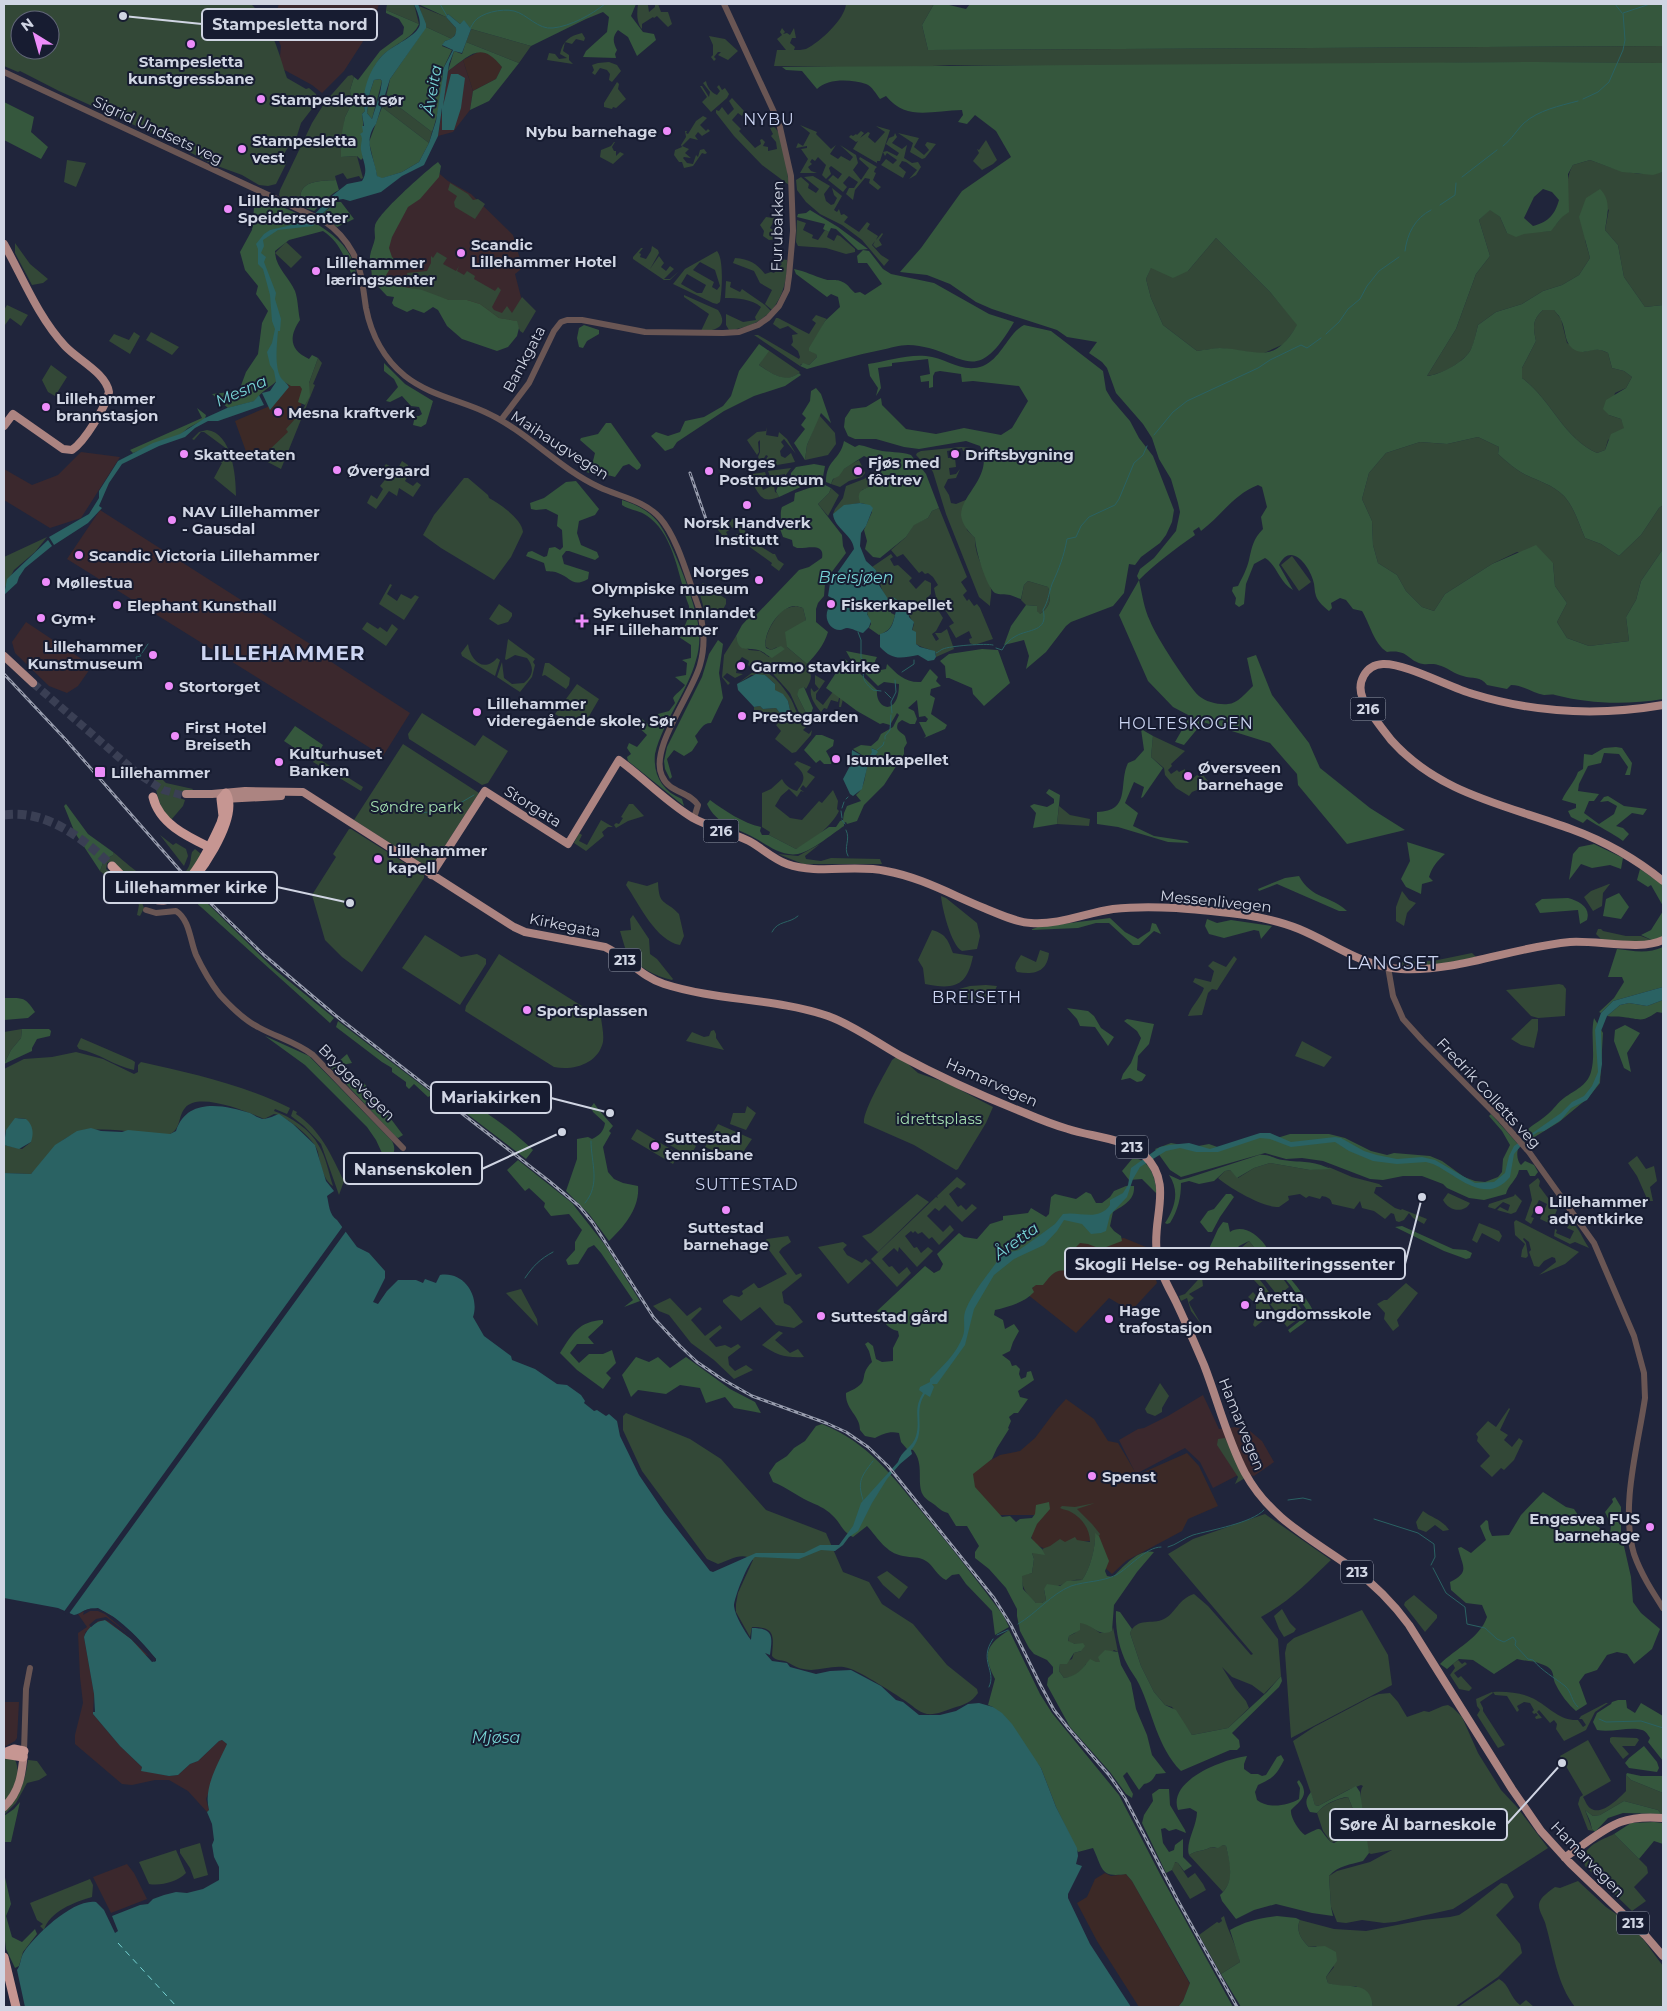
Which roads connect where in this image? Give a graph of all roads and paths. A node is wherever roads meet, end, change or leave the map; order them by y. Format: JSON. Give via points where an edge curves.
{"nodes":[{"id":1,"x":724,"y":4,"type":"edge"},
{"id":2,"x":4,"y":72,"type":"edge"},
{"id":3,"x":302,"y":210,"type":"joint"},
{"id":4,"x":4,"y":244,"type":"edge"},
{"id":5,"x":575,"y":319,"type":"joint"},
{"id":6,"x":501,"y":420,"type":"junction"},
{"id":7,"x":4,"y":426,"type":"edge"},
{"id":8,"x":4,"y":656,"type":"edge"},
{"id":9,"x":33,"y":683,"type":"tunnel mouth"},
{"id":10,"x":1663,"y":705,"type":"edge"},
{"id":11,"x":258,"y":794,"type":"junction"},
{"id":12,"x":153,"y":797,"type":"dead end"},
{"id":13,"x":225,"y":797,"type":"junction"},
{"id":14,"x":311,"y":799,"type":"junction"},
{"id":15,"x":694,"y":818,"type":"junction"},
{"id":16,"x":208,"y":850,"type":"junction"},
{"id":17,"x":112,"y":866,"type":"tunnel mouth"},
{"id":18,"x":431,"y":875,"type":"junction"},
{"id":19,"x":1663,"y":881,"type":"edge"},
{"id":20,"x":146,"y":910,"type":"dead end"},
{"id":21,"x":1663,"y":940,"type":"edge"},
{"id":22,"x":1392,"y":968,"type":"junction"},
{"id":23,"x":837,"y":1020,"type":"joint"},
{"id":24,"x":403,"y":1148,"type":"dead end"},
{"id":25,"x":1663,"y":1608,"type":"edge"},
{"id":26,"x":30,"y":1668,"type":"dead end"},
{"id":27,"x":4,"y":1753,"type":"edge"},
{"id":28,"x":24,"y":1754,"type":"junction"},
{"id":29,"x":4,"y":1807,"type":"edge"},
{"id":30,"x":1663,"y":1818,"type":"edge"},
{"id":31,"x":1567,"y":1860,"type":"junction"},
{"id":32,"x":1663,"y":1956,"type":"edge"},
{"id":33,"x":4,"y":1957,"type":"edge"},
{"id":34,"x":16,"y":2007,"type":"edge"}],
"edges":[{"from":1,"to":5,"type":"street","name":"Furubakken","via":[[772,108],[786,148],[791,176],[793,231],[790,276],[784,297],[774,313],[763,322],[731,333],[645,332]]},
{"from":2,"to":3,"type":"street","name":"Sigrid Undsets veg"},
{"from":3,"to":6,"type":"street","name":"Maihaugvegen","via":[[324,221],[354,253],[370,324],[389,360],[423,388]]},
{"from":4,"to":7,"type":"main road","via":[[48,324],[70,352],[103,378],[109,392],[92,424],[72,450],[63,450],[13,414]]},
{"from":5,"to":6,"type":"street","name":"Bankgata","via":[[557,326],[529,383]]},
{"from":6,"to":15,"type":"street","name":"Maihaugvegen","via":[[587,481],[645,506],[662,520],[671,534],[695,596],[704,636],[698,671],[662,747],[658,763],[662,778],[668,785],[698,805]]},
{"from":8,"to":9,"type":"main road"},
{"from":10,"to":19,"type":"main road","number":"216","via":[[1599,712],[1560,711],[1472,694],[1384,664],[1366,671],[1360,684],[1365,704],[1385,733],[1432,776],[1495,805],[1587,836],[1621,853]]},
{"from":11,"to":13,"type":"main road","number":"213"},
{"from":11,"to":14,"type":"main road","number":"213"},
{"from":11,"to":14,"type":"main road","number":"213","via":[[296,792]]},
{"from":12,"to":16,"type":"highway","via":[[161,815]]},
{"from":13,"to":13,"type":"main road","number":"213","via":[[185,795],[197,797]]},
{"from":13,"to":16,"type":"highway","via":[[225,825]]},
{"from":14,"to":18,"type":"main road","name":"Kirkegata","number":"213"},
{"from":15,"to":18,"type":"main road","name":"Storgata","number":"216","via":[[619,760],[568,844],[485,791]]},
{"from":15,"to":22,"type":"main road","name":"Messenlivegen","number":"216","via":[[746,839],[785,863],[894,873],[1023,922],[1045,922],[1141,907],[1264,918],[1298,929],[1359,959]]},
{"from":16,"to":17,"type":"highway","via":[[194,880],[175,897],[165,900],[141,893]]},
{"from":18,"to":23,"type":"main road","name":"Kirkegata","number":"213","via":[[518,930],[606,947],[661,984],[807,1010]]},
{"from":20,"to":24,"type":"street","name":"Bryggevegen","via":[[156,914],[175,911],[180,914],[185,919],[204,972],[235,1010],[256,1026],[313,1054]]},
{"from":21,"to":22,"type":"main road","name":"Messenlivegen","number":"216","via":[[1640,945],[1566,943],[1443,967]]},
{"from":22,"to":25,"type":"street","name":"Fredrik Colletts veg","via":[[1392,989],[1397,1008],[1410,1027],[1501,1120],[1546,1175],[1594,1243],[1617,1292],[1634,1336],[1645,1382],[1628,1505],[1631,1538],[1644,1578]]},
{"from":23,"to":31,"type":"main road","name":"Hamarvegen","number":"213","via":[[901,1056],[998,1102],[1069,1130],[1133,1147],[1150,1160],[1158,1174],[1162,1193],[1156,1235],[1160,1267],[1204,1366],[1230,1441],[1252,1485],[1282,1520],[1362,1576],[1398,1609],[1521,1802]]},
{"from":26,"to":28,"type":"street","via":[[26,1689]]},
{"from":27,"to":28,"type":"highway","via":[[14,1749]]},
{"from":28,"to":29,"type":"main road","via":[[19,1784]]},
{"from":30,"to":31,"type":"main road","via":[[1620,1821],[1584,1845],[1576,1857]]},
{"from":31,"to":32,"type":"main road","name":"Hamarvegen","number":"213"},
{"from":33,"to":34,"type":"highway"}]}
